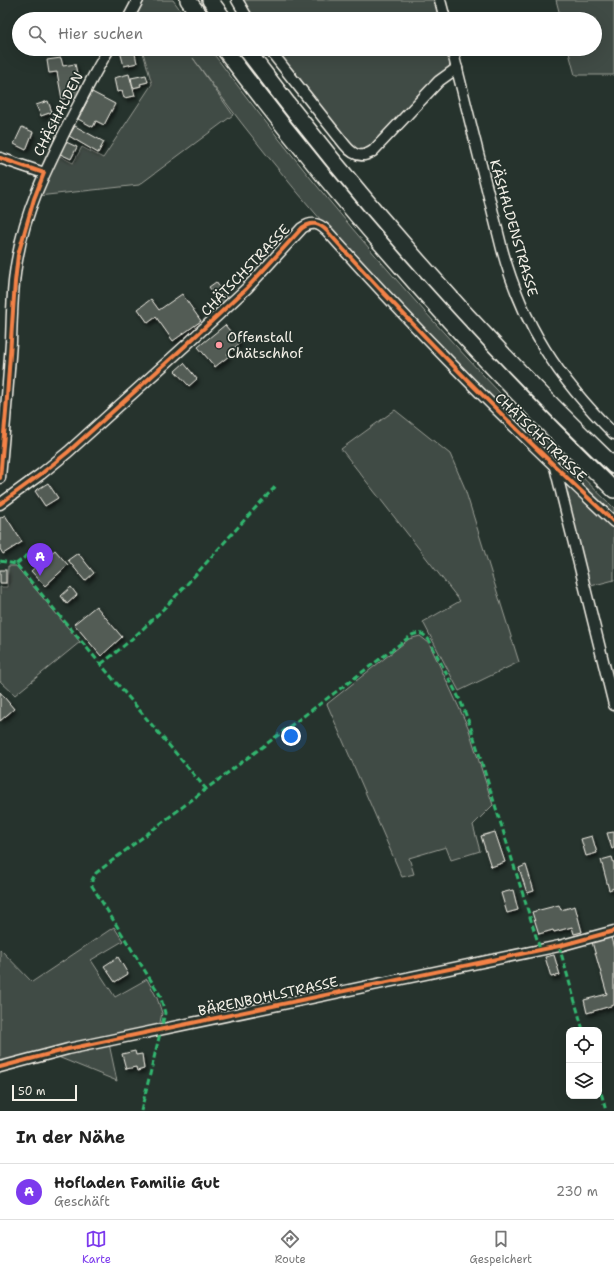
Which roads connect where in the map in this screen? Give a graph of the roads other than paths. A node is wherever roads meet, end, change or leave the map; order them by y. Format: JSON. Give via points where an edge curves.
{"nodes":[{"id":1,"x":138,"y":0,"type":"edge"},
{"id":2,"x":188,"y":0,"type":"edge"},
{"id":3,"x":210,"y":0,"type":"edge"},
{"id":4,"x":237,"y":0,"type":"edge"},
{"id":5,"x":440,"y":0,"type":"edge"},
{"id":6,"x":132,"y":12,"type":"edge"},
{"id":7,"x":197,"y":12,"type":"edge"},
{"id":8,"x":219,"y":12,"type":"edge"},
{"id":9,"x":244,"y":12,"type":"edge"},
{"id":10,"x":443,"y":12,"type":"edge"},
{"id":11,"x":105,"y":56,"type":"edge"},
{"id":12,"x":229,"y":56,"type":"edge"},
{"id":13,"x":252,"y":56,"type":"edge"},
{"id":14,"x":275,"y":56,"type":"edge"},
{"id":15,"x":454,"y":56,"type":"edge"},
{"id":16,"x":457,"y":68,"type":"junction"},
{"id":17,"x":0,"y":158,"type":"edge"},
{"id":18,"x":44,"y":173,"type":"junction"},
{"id":19,"x":614,"y":434,"type":"edge"},
{"id":20,"x":614,"y":466,"type":"edge"},
{"id":21,"x":555,"y":467,"type":"junction"},
{"id":22,"x":0,"y":478,"type":"edge"},
{"id":23,"x":614,"y":490,"type":"edge"},
{"id":24,"x":0,"y":504,"type":"edge"},
{"id":25,"x":614,"y":522,"type":"edge"},
{"id":26,"x":614,"y":704,"type":"edge"},
{"id":27,"x":614,"y":931,"type":"edge"},
{"id":28,"x":0,"y":1067,"type":"edge"}],
"edges":[{"from":1,"to":6,"type":"street"},
{"from":2,"to":7,"type":"highway"},
{"from":3,"to":8,"type":"highway"},
{"from":4,"to":9,"type":"street"},
{"from":5,"to":10,"type":"street"},
{"from":11,"to":18,"type":"street","name":"CHÄSHALDEN"},
{"from":12,"to":23,"type":"highway","via":[[301,148],[404,271],[489,364]]},
{"from":13,"to":20,"type":"highway","via":[[338,166],[412,254],[502,353]]},
{"from":14,"to":16,"type":"street","via":[[350,151],[362,156],[373,151],[439,81]]},
{"from":15,"to":16,"type":"street","name":"KÄSHALDENSTRASSE"},
{"from":16,"to":19,"type":"street","name":"KÄSHALDENSTRASSE","via":[[502,250],[522,308],[536,336],[557,368],[580,398]]},
{"from":17,"to":18,"type":"street","name":"CHÄSHALDEN"},
{"from":18,"to":22,"type":"street","via":[[18,255],[14,282]]},
{"from":21,"to":24,"type":"street","name":"CHÄTSCHSTRASSE","via":[[450,363],[321,226],[311,223],[302,228],[247,288],[68,452]]},
{"from":21,"to":25,"type":"street","name":"CHÄTSCHSTRASSE"},
{"from":21,"to":26,"type":"street"},
{"from":27,"to":28,"type":"street","name":"BÄRENBOHLSTRASSE","via":[[559,946],[76,1048]]}]}
